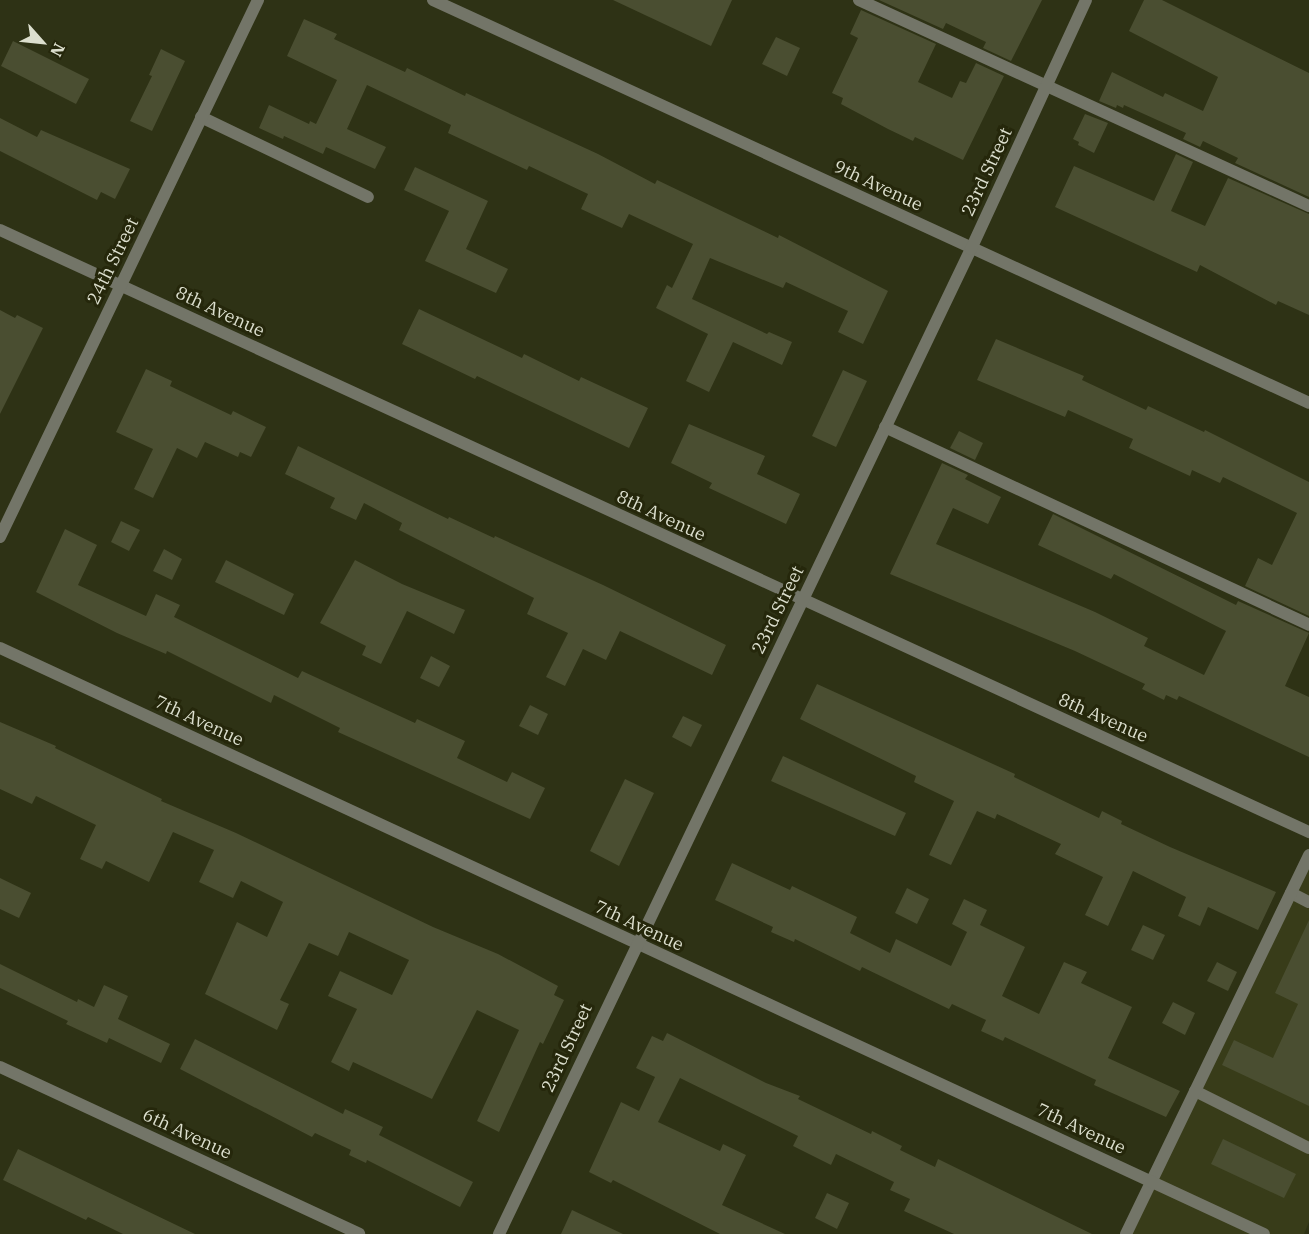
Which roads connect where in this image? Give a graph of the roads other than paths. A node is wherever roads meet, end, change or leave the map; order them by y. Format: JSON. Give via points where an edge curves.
{"nodes":[{"id":1,"x":258,"y":0,"type":"edge"},
{"id":2,"x":433,"y":0,"type":"edge"},
{"id":3,"x":859,"y":0,"type":"edge"},
{"id":4,"x":1086,"y":0,"type":"edge"},
{"id":5,"x":1047,"y":86,"type":"junction"},
{"id":6,"x":201,"y":117,"type":"junction"},
{"id":7,"x":368,"y":197,"type":"dead end"},
{"id":8,"x":1309,"y":206,"type":"edge"},
{"id":9,"x":0,"y":230,"type":"edge"},
{"id":10,"x":971,"y":249,"type":"junction"},
{"id":11,"x":120,"y":286,"type":"junction"},
{"id":12,"x":1309,"y":403,"type":"edge"},
{"id":13,"x":885,"y":427,"type":"junction"},
{"id":14,"x":0,"y":537,"type":"edge"},
{"id":15,"x":802,"y":601,"type":"junction"},
{"id":16,"x":1309,"y":625,"type":"edge"},
{"id":17,"x":0,"y":648,"type":"edge"},
{"id":18,"x":1309,"y":832,"type":"edge"},
{"id":19,"x":1309,"y":855,"type":"edge"},
{"id":20,"x":1291,"y":893,"type":"junction"},
{"id":21,"x":1309,"y":902,"type":"edge"},
{"id":22,"x":636,"y":944,"type":"junction"},
{"id":23,"x":0,"y":1067,"type":"edge"},
{"id":24,"x":1195,"y":1091,"type":"junction"},
{"id":25,"x":1309,"y":1148,"type":"edge"},
{"id":26,"x":1151,"y":1182,"type":"junction"},
{"id":27,"x":1242,"y":1229,"type":"edge"},
{"id":28,"x":359,"y":1234,"type":"edge"},
{"id":29,"x":499,"y":1234,"type":"edge"},
{"id":30,"x":1126,"y":1234,"type":"edge"},
{"id":31,"x":1264,"y":1234,"type":"edge"}],
"edges":[{"from":1,"to":6,"type":"street","name":"24th Street"},
{"from":2,"to":10,"type":"street","name":"9th Avenue"},
{"from":3,"to":5,"type":"street"},
{"from":4,"to":5,"type":"street","name":"23rd Street"},
{"from":5,"to":8,"type":"street"},
{"from":5,"to":10,"type":"street","name":"23rd Street"},
{"from":6,"to":7,"type":"street"},
{"from":6,"to":11,"type":"street","name":"24th Street"},
{"from":9,"to":11,"type":"street","name":"8th Avenue"},
{"from":10,"to":12,"type":"street","name":"9th Avenue"},
{"from":10,"to":13,"type":"street","name":"23rd Street"},
{"from":11,"to":14,"type":"street","name":"24th Street"},
{"from":11,"to":15,"type":"street","name":"8th Avenue"},
{"from":13,"to":15,"type":"street","name":"23rd Street"},
{"from":13,"to":16,"type":"street"},
{"from":15,"to":18,"type":"street","name":"8th Avenue"},
{"from":15,"to":22,"type":"street","name":"23rd Street"},
{"from":17,"to":22,"type":"street","name":"7th Avenue"},
{"from":19,"to":20,"type":"street"},
{"from":20,"to":21,"type":"street"},
{"from":20,"to":24,"type":"street"},
{"from":22,"to":26,"type":"street","name":"7th Avenue"},
{"from":22,"to":29,"type":"street","name":"23rd Street"},
{"from":23,"to":28,"type":"street","name":"6th Avenue"},
{"from":24,"to":25,"type":"street"},
{"from":24,"to":26,"type":"street"},
{"from":26,"to":27,"type":"street","name":"7th Avenue"},
{"from":26,"to":30,"type":"street"},
{"from":27,"to":31,"type":"street","name":"7th Avenue"}]}
